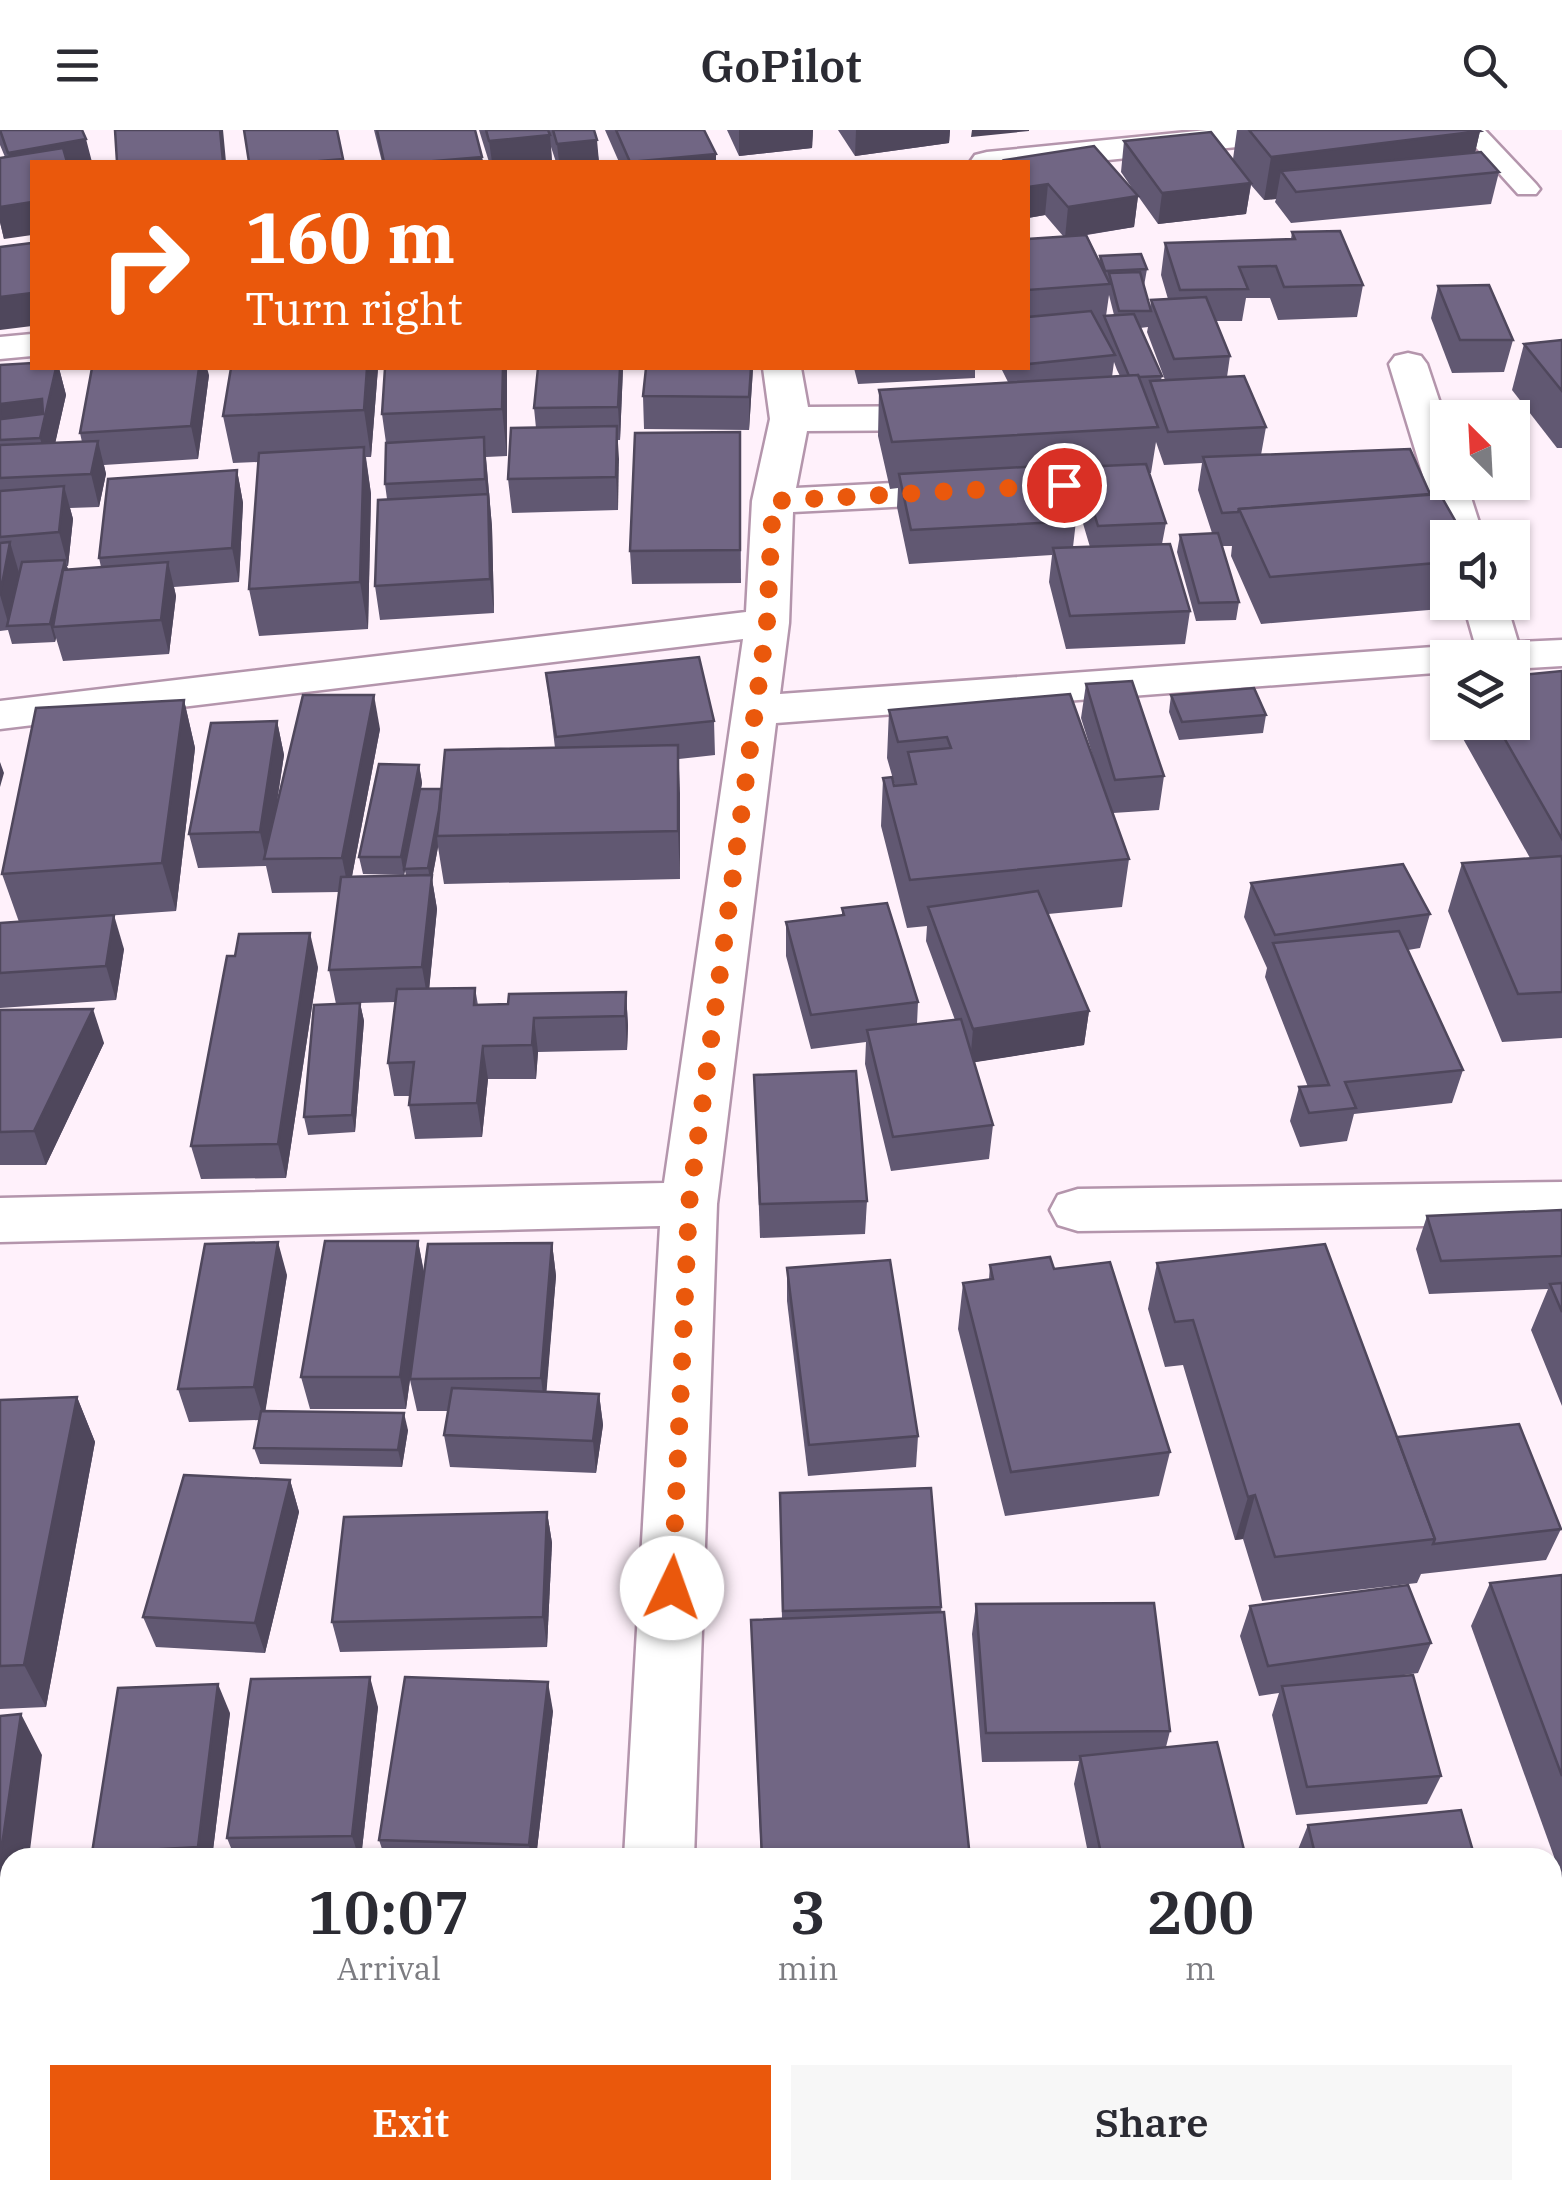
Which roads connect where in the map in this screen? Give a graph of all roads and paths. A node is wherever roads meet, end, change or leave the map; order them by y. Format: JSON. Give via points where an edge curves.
{"nodes":[{"id":1,"x":1308,"y":130,"type":"edge"},
{"id":2,"x":1472,"y":130,"type":"edge"},
{"id":3,"x":1007,"y":160,"type":"edge"},
{"id":4,"x":1527,"y":188,"type":"dead end"},
{"id":5,"x":30,"y":345,"type":"edge"},
{"id":6,"x":0,"y":348,"type":"edge"},
{"id":7,"x":1408,"y":364,"type":"dead end"},
{"id":8,"x":782,"y":370,"type":"edge"},
{"id":9,"x":981,"y":418,"type":"edge"},
{"id":10,"x":790,"y":419,"type":"junction"},
{"id":11,"x":1008,"y":488,"type":"edge"},
{"id":12,"x":773,"y":501,"type":"junction"},
{"id":13,"x":1457,"y":520,"type":"edge"},
{"id":14,"x":767,"y":622,"type":"junction"},
{"id":15,"x":1562,"y":653,"type":"edge"},
{"id":16,"x":1530,"y":654,"type":"edge"},
{"id":17,"x":1430,"y":659,"type":"edge"},
{"id":18,"x":754,"y":710,"type":"junction"},
{"id":19,"x":0,"y":714,"type":"edge"},
{"id":20,"x":1562,"y":1203,"type":"edge"},
{"id":21,"x":689,"y":1204,"type":"junction"},
{"id":22,"x":1078,"y":1210,"type":"dead end"},
{"id":23,"x":0,"y":1220,"type":"edge"},
{"id":24,"x":660,"y":1848,"type":"edge"}],
"edges":[{"from":1,"to":3,"type":"street"},
{"from":2,"to":4,"type":"lane"},
{"from":5,"to":6,"type":"street"},
{"from":7,"to":13,"type":"street"},
{"from":8,"to":10,"type":"street"},
{"from":9,"to":10,"type":"street"},
{"from":10,"to":12,"type":"street"},
{"from":11,"to":12,"type":"street"},
{"from":12,"to":14,"type":"street"},
{"from":14,"to":18,"type":"street"},
{"from":14,"to":19,"type":"street"},
{"from":15,"to":16,"type":"street"},
{"from":17,"to":18,"type":"street"},
{"from":18,"to":21,"type":"street"},
{"from":20,"to":22,"type":"street"},
{"from":21,"to":23,"type":"street"},
{"from":21,"to":24,"type":"street"}]}
